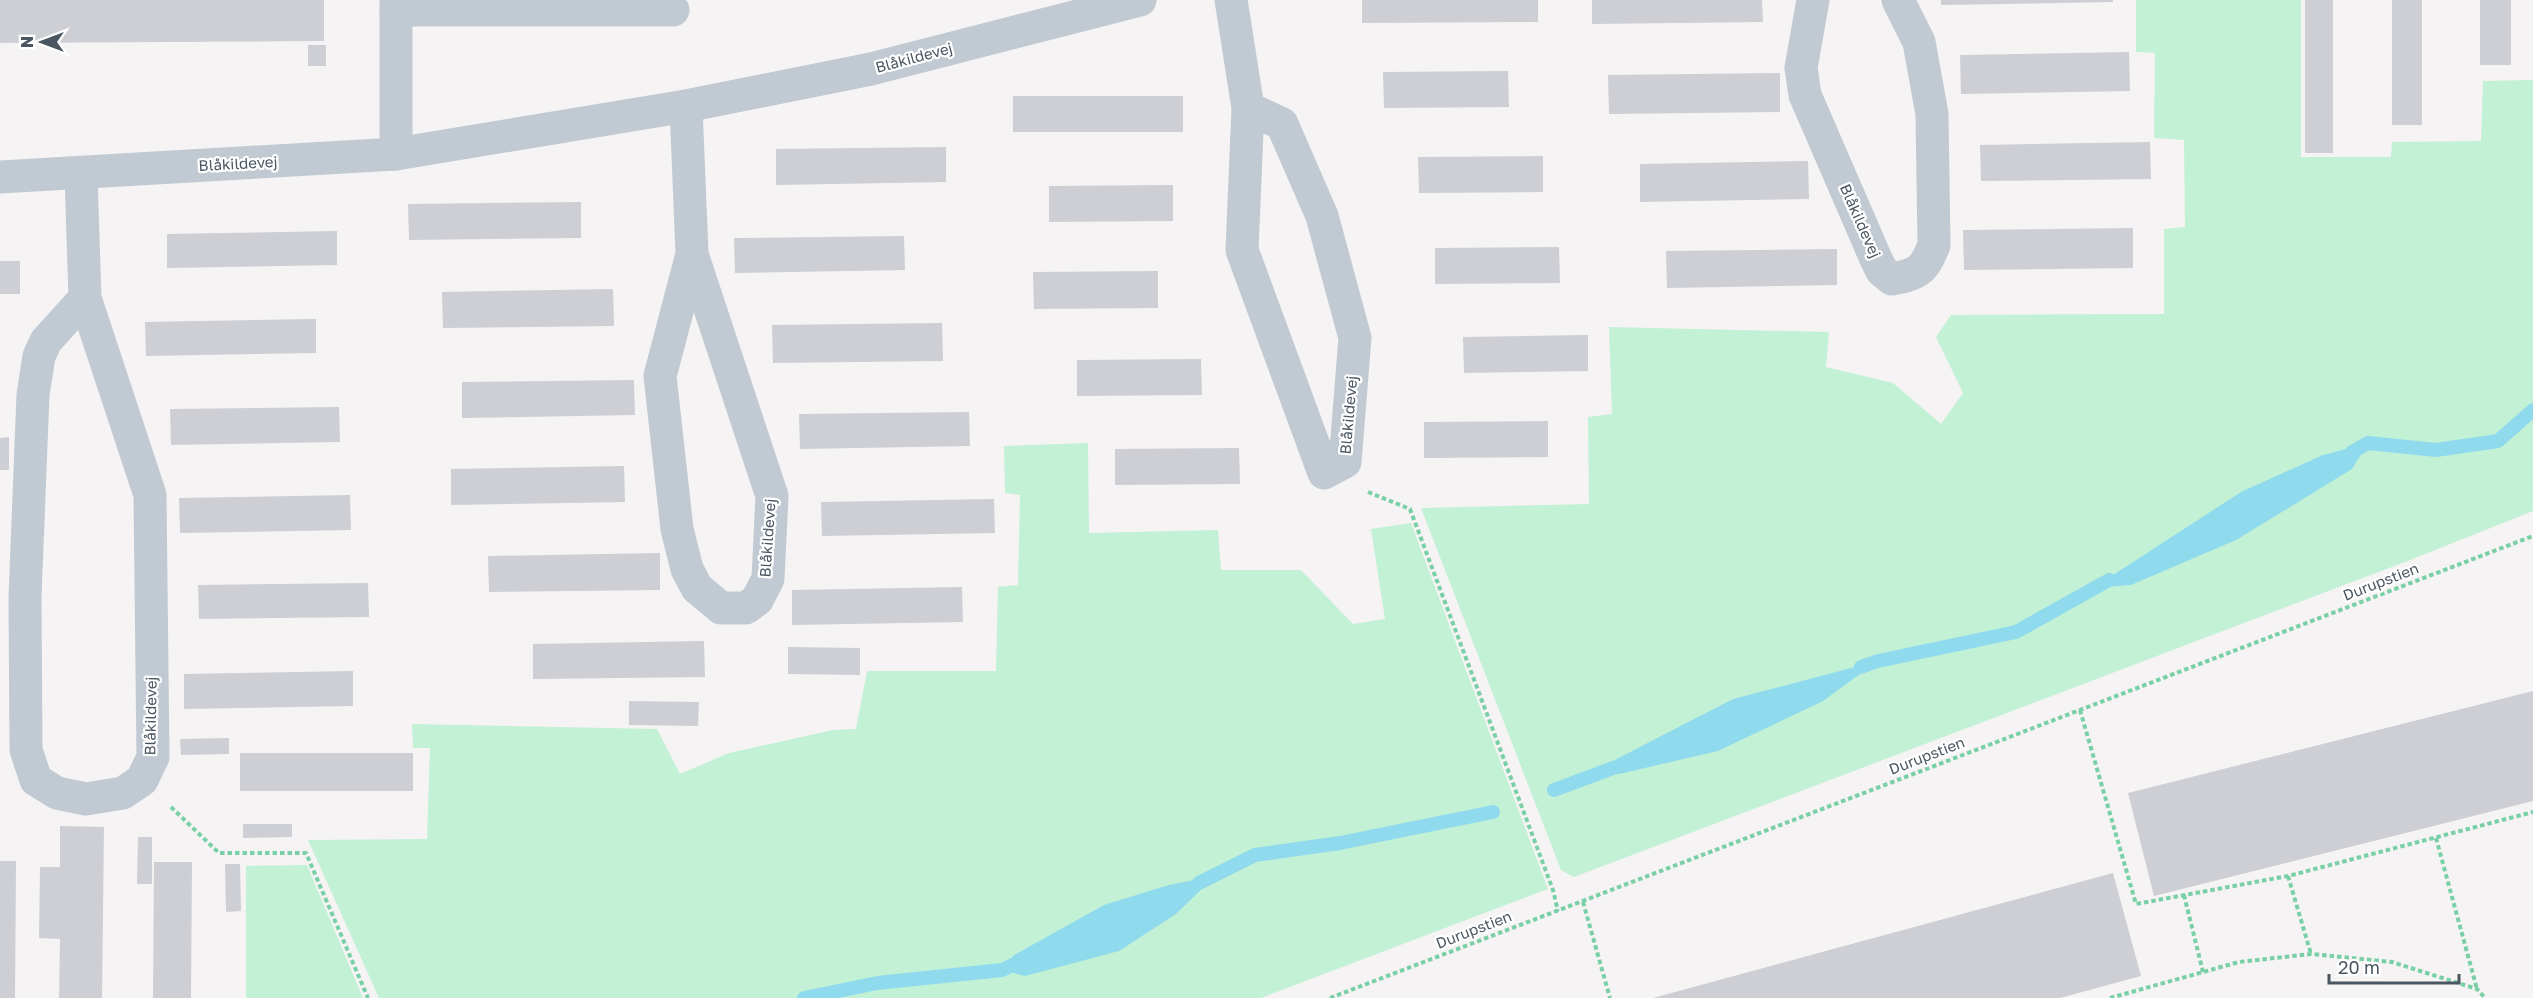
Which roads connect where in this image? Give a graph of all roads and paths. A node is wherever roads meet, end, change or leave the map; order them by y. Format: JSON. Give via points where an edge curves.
{"nodes":[{"id":1,"x":1140,"y":0,"type":"edge"},
{"id":2,"x":1231,"y":0,"type":"edge"},
{"id":3,"x":1813,"y":0,"type":"edge"},
{"id":4,"x":1898,"y":0,"type":"edge"},
{"id":5,"x":396,"y":5,"type":"edge"},
{"id":6,"x":673,"y":10,"type":"dead end"},
{"id":7,"x":686,"y":106,"type":"junction"},
{"id":8,"x":1248,"y":108,"type":"junction"},
{"id":9,"x":396,"y":154,"type":"junction"},
{"id":10,"x":81,"y":174,"type":"junction"},
{"id":11,"x":0,"y":177,"type":"edge"},
{"id":12,"x":692,"y":254,"type":"junction"},
{"id":13,"x":85,"y":298,"type":"junction"},
{"id":14,"x":1324,"y":473,"type":"junction"},
{"id":15,"x":2533,"y":536,"type":"edge"},
{"id":16,"x":2080,"y":710,"type":"junction"},
{"id":17,"x":142,"y":780,"type":"junction"},
{"id":18,"x":2533,"y":812,"type":"edge"},
{"id":19,"x":2436,"y":838,"type":"junction"},
{"id":20,"x":2288,"y":876,"type":"junction"},
{"id":21,"x":2184,"y":895,"type":"junction"},
{"id":22,"x":1583,"y":902,"type":"junction"},
{"id":23,"x":1558,"y":911,"type":"junction"},
{"id":24,"x":2311,"y":954,"type":"junction"},
{"id":25,"x":2203,"y":972,"type":"junction"},
{"id":26,"x":2477,"y":989,"type":"junction"},
{"id":27,"x":368,"y":998,"type":"edge"},
{"id":28,"x":1330,"y":998,"type":"edge"},
{"id":29,"x":1610,"y":998,"type":"edge"},
{"id":30,"x":2110,"y":998,"type":"edge"},
{"id":31,"x":2485,"y":998,"type":"edge"}],
"edges":[{"from":1,"to":7,"type":"street","name":"Blåkildevej","via":[[871,69]]},
{"from":2,"to":8,"type":"street","name":"Blåkildevej"},
{"from":3,"to":4,"type":"street","name":"Blåkildevej","via":[[1801,68],[1805,95],[1876,259],[1892,279],[1914,275],[1927,261],[1934,245],[1932,114],[1918,42]]},
{"from":5,"to":6,"type":"street"},
{"from":5,"to":9,"type":"street"},
{"from":7,"to":9,"type":"street","name":"Blåkildevej"},
{"from":7,"to":12,"type":"street","name":"Blåkildevej"},
{"from":8,"to":14,"type":"street","name":"Blåkildevej","via":[[1242,250]]},
{"from":8,"to":14,"type":"street","name":"Blåkildevej","via":[[1282,124],[1322,216],[1355,338],[1345,462]]},
{"from":9,"to":10,"type":"street","name":"Blåkildevej"},
{"from":10,"to":11,"type":"street","name":"Blåkildevej"},
{"from":10,"to":13,"type":"street","name":"Blåkildevej"},
{"from":12,"to":12,"type":"street","name":"Blåkildevej","via":[[660,376],[677,529],[687,569],[697,588],[721,608],[746,608],[757,600],[768,579],[772,496]]},
{"from":13,"to":17,"type":"street","name":"Blåkildevej","via":[[150,495],[153,758]]},
{"from":13,"to":17,"type":"street","via":[[46,341],[39,356],[33,395],[25,597],[26,750],[36,780],[57,793],[86,799],[123,794]]},
{"from":14,"to":23,"type":"path","via":[[1410,509]]},
{"from":15,"to":16,"type":"path","name":"Durupstien"},
{"from":16,"to":21,"type":"path","via":[[2136,904]]},
{"from":16,"to":22,"type":"path","name":"Durupstien"},
{"from":17,"to":27,"type":"path","via":[[219,853],[306,853]]},
{"from":18,"to":19,"type":"path"},
{"from":19,"to":20,"type":"path"},
{"from":19,"to":26,"type":"path"},
{"from":20,"to":21,"type":"path"},
{"from":20,"to":24,"type":"path"},
{"from":21,"to":25,"type":"path"},
{"from":22,"to":23,"type":"path","name":"Durupstien"},
{"from":22,"to":29,"type":"path"},
{"from":23,"to":28,"type":"path","name":"Durupstien"},
{"from":24,"to":25,"type":"path","via":[[2238,962]]},
{"from":24,"to":26,"type":"path","via":[[2392,962]]},
{"from":25,"to":30,"type":"path"},
{"from":26,"to":31,"type":"path"}]}
